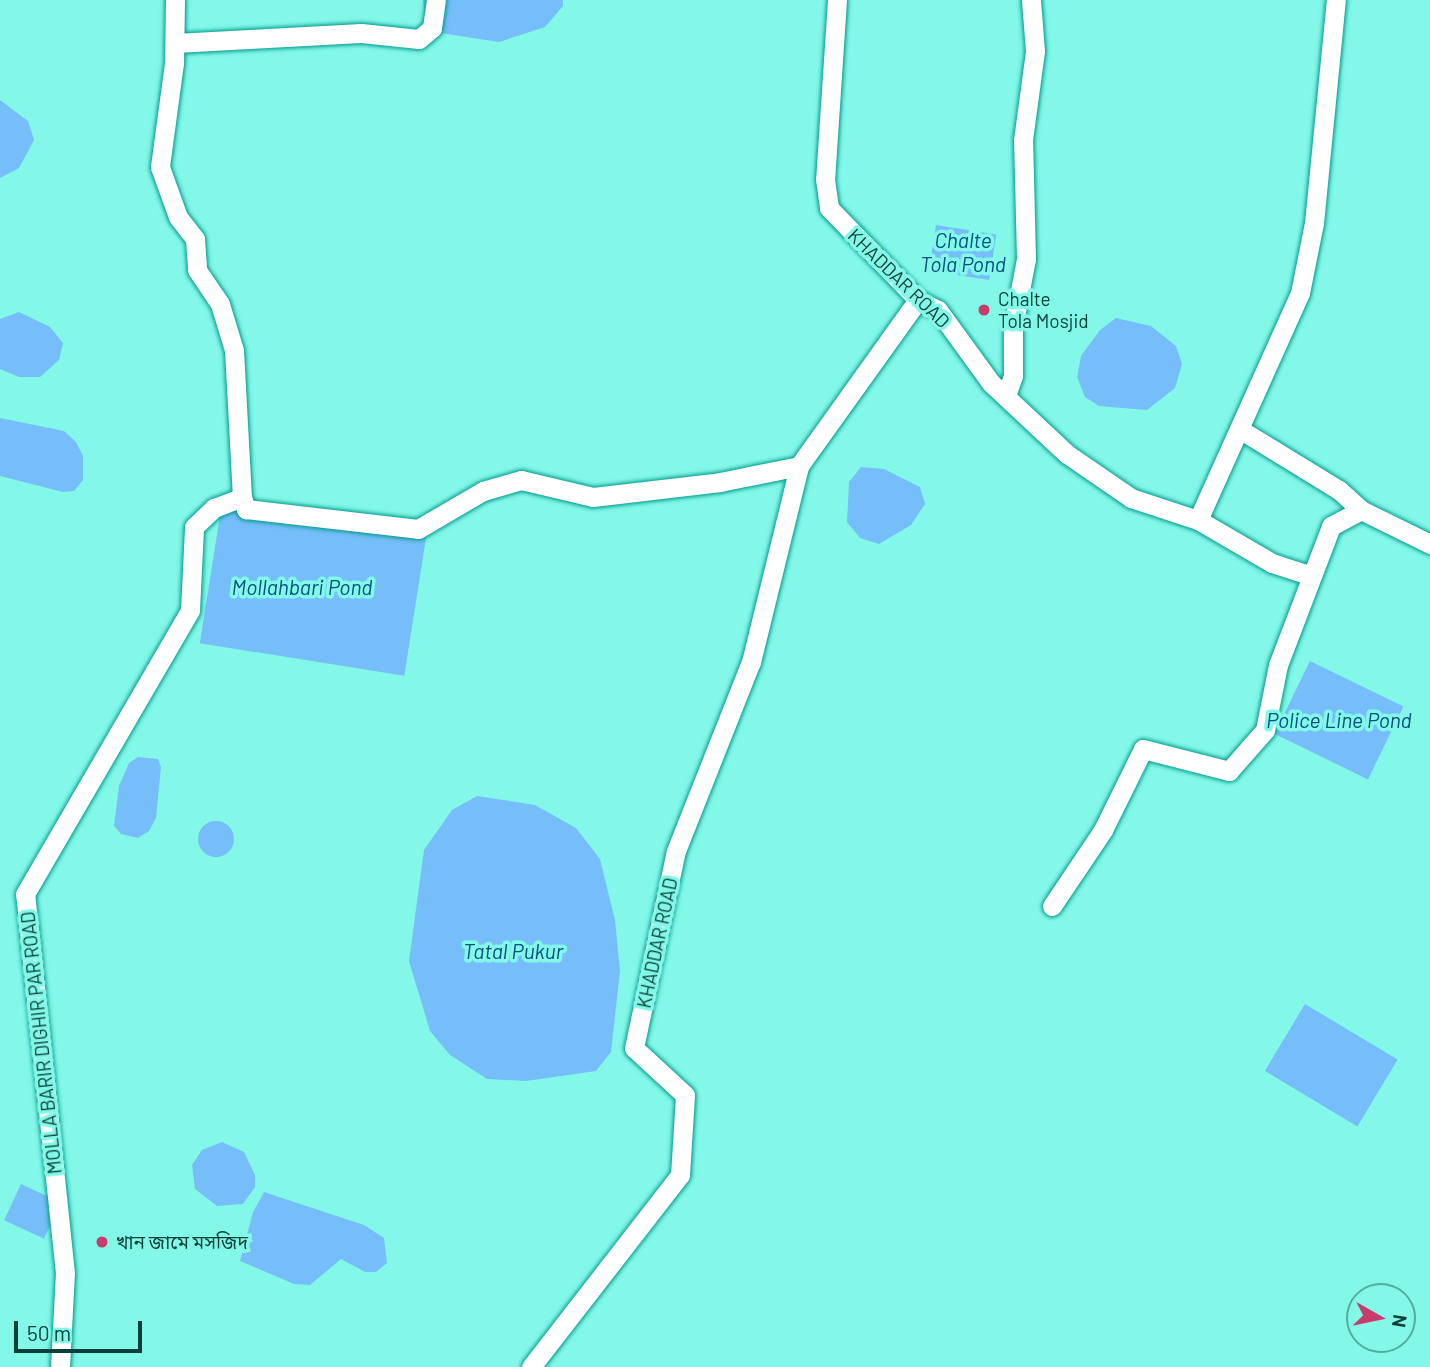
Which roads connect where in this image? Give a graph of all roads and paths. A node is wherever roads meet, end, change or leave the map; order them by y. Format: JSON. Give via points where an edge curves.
{"nodes":[{"id":1,"x":175,"y":0,"type":"edge"},
{"id":2,"x":436,"y":0,"type":"edge"},
{"id":3,"x":837,"y":0,"type":"edge"},
{"id":4,"x":1031,"y":0,"type":"edge"},
{"id":5,"x":1336,"y":0,"type":"edge"},
{"id":6,"x":175,"y":43,"type":"junction"},
{"id":7,"x":918,"y":300,"type":"junction"},
{"id":8,"x":1006,"y":396,"type":"junction"},
{"id":9,"x":1241,"y":430,"type":"junction"},
{"id":10,"x":799,"y":466,"type":"junction"},
{"id":11,"x":242,"y":497,"type":"junction"},
{"id":12,"x":1361,"y":510,"type":"junction"},
{"id":13,"x":1202,"y":523,"type":"junction"},
{"id":14,"x":1430,"y":544,"type":"edge"},
{"id":15,"x":1309,"y":575,"type":"junction"},
{"id":16,"x":1052,"y":906,"type":"dead end"},
{"id":17,"x":60,"y":1367,"type":"edge"},
{"id":18,"x":531,"y":1367,"type":"edge"}],
"edges":[{"from":1,"to":6,"type":"street"},
{"from":2,"to":6,"type":"street","via":[[432,28],[419,39],[361,33]]},
{"from":3,"to":7,"type":"street","name":"KHADDAR ROAD","via":[[825,179],[829,208]]},
{"from":4,"to":8,"type":"street","via":[[1035,51],[1023,140],[1026,259],[1013,327],[1013,376]]},
{"from":5,"to":9,"type":"street","via":[[1314,223],[1300,293]]},
{"from":6,"to":11,"type":"street","via":[[160,167],[178,217],[195,239],[197,270],[220,304],[234,350]]},
{"from":7,"to":8,"type":"street","name":"KHADDAR ROAD","via":[[938,310]]},
{"from":7,"to":10,"type":"street"},
{"from":8,"to":13,"type":"street","name":"KHADDAR ROAD","via":[[1095,477],[1131,498]]},
{"from":9,"to":12,"type":"street","via":[[1339,490]]},
{"from":9,"to":13,"type":"street"},
{"from":10,"to":11,"type":"street","via":[[720,482],[593,497],[521,481],[483,491],[418,529],[246,509]]},
{"from":10,"to":18,"type":"street","name":"KHADDAR ROAD","via":[[751,662],[676,851],[634,1048],[685,1095],[680,1175]]},
{"from":11,"to":17,"type":"street","name":"MOLLA BARIR DIGHIR PAR ROAD","via":[[214,508],[194,527],[190,610],[25,894],[65,1273]]},
{"from":12,"to":14,"type":"street"},
{"from":12,"to":15,"type":"street","via":[[1331,526]]},
{"from":13,"to":15,"type":"street","name":"KHADDAR ROAD","via":[[1272,563]]},
{"from":15,"to":16,"type":"street","via":[[1278,665],[1265,730],[1229,771],[1143,749],[1103,830]]}]}
